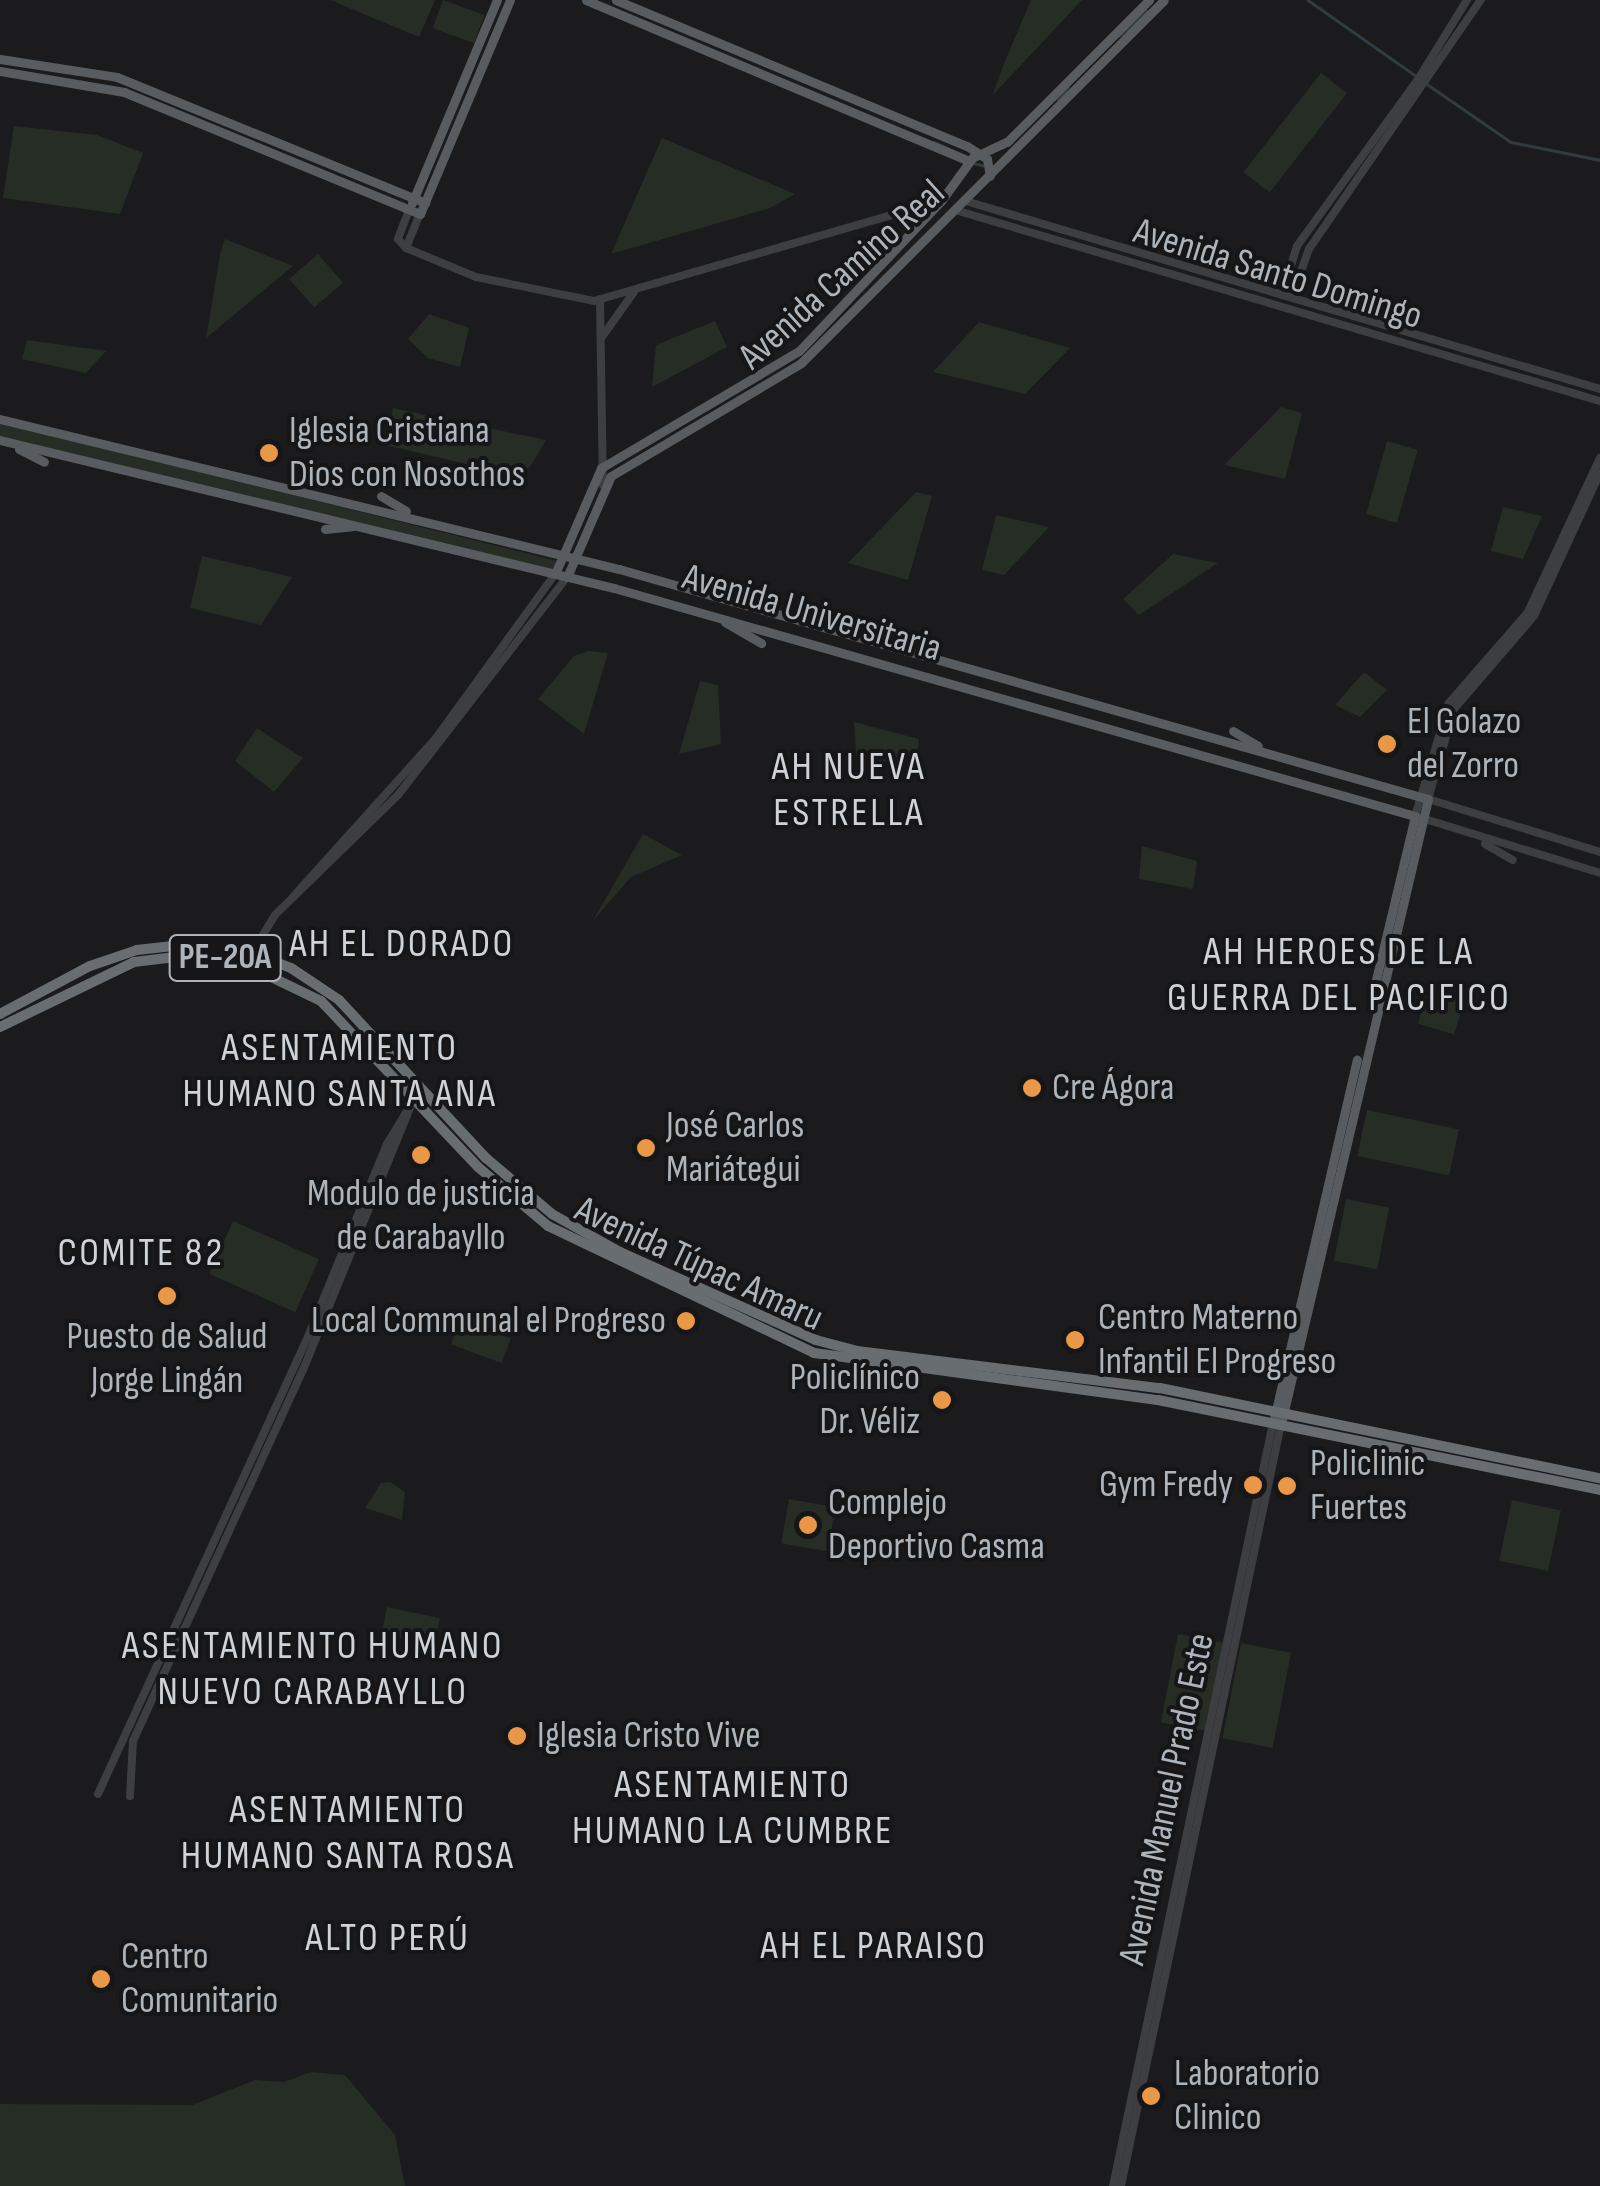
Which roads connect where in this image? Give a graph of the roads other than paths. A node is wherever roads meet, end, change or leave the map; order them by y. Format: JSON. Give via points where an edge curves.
{"nodes":[{"id":1,"x":497,"y":0,"type":"edge"},
{"id":2,"x":510,"y":0,"type":"edge"},
{"id":3,"x":586,"y":0,"type":"edge"},
{"id":4,"x":616,"y":0,"type":"edge"},
{"id":5,"x":1150,"y":0,"type":"edge"},
{"id":6,"x":1164,"y":0,"type":"edge"},
{"id":7,"x":1467,"y":0,"type":"edge"},
{"id":8,"x":1481,"y":0,"type":"edge"},
{"id":9,"x":0,"y":59,"type":"edge"},
{"id":10,"x":0,"y":72,"type":"edge"},
{"id":11,"x":117,"y":77,"type":"junction"},
{"id":12,"x":114,"y":89,"type":"junction"},
{"id":13,"x":245,"y":129,"type":"junction"},
{"id":14,"x":241,"y":140,"type":"junction"},
{"id":15,"x":980,"y":154,"type":"junction"},
{"id":16,"x":969,"y":161,"type":"junction"},
{"id":17,"x":990,"y":176,"type":"junction"},
{"id":18,"x":414,"y":198,"type":"junction"},
{"id":19,"x":941,"y":201,"type":"junction"},
{"id":20,"x":969,"y":202,"type":"junction"},
{"id":21,"x":425,"y":203,"type":"junction"},
{"id":22,"x":409,"y":210,"type":"junction"},
{"id":23,"x":956,"y":210,"type":"junction"},
{"id":24,"x":420,"y":214,"type":"junction"},
{"id":25,"x":406,"y":248,"type":"junction"},
{"id":26,"x":637,"y":289,"type":"junction"},
{"id":27,"x":1282,"y":291,"type":"junction"},
{"id":28,"x":1293,"y":294,"type":"junction"},
{"id":29,"x":600,"y":299,"type":"junction"},
{"id":30,"x":1285,"y":305,"type":"junction"},
{"id":31,"x":600,"y":345,"type":"junction"},
{"id":32,"x":1600,"y":389,"type":"edge"},
{"id":33,"x":1600,"y":401,"type":"edge"},
{"id":34,"x":0,"y":419,"type":"edge"},
{"id":35,"x":1,"y":440,"type":"edge"},
{"id":36,"x":1600,"y":458,"type":"edge"},
{"id":37,"x":44,"y":462,"type":"dead end"},
{"id":38,"x":601,"y":468,"type":"junction"},
{"id":39,"x":1600,"y":473,"type":"edge"},
{"id":40,"x":603,"y":485,"type":"junction"},
{"id":41,"x":380,"y":496,"type":"dead end"},
{"id":42,"x":417,"y":517,"type":"junction"},
{"id":43,"x":361,"y":525,"type":"junction"},
{"id":44,"x":450,"y":525,"type":"junction"},
{"id":45,"x":325,"y":530,"type":"dead end"},
{"id":46,"x":478,"y":532,"type":"junction"},
{"id":47,"x":444,"y":544,"type":"junction"},
{"id":48,"x":474,"y":552,"type":"junction"},
{"id":49,"x":566,"y":556,"type":"junction"},
{"id":50,"x":577,"y":559,"type":"junction"},
{"id":51,"x":554,"y":574,"type":"junction"},
{"id":52,"x":567,"y":577,"type":"junction"},
{"id":53,"x":661,"y":581,"type":"junction"},
{"id":54,"x":689,"y":588,"type":"junction"},
{"id":55,"x":757,"y":593,"type":"dead end"},
{"id":56,"x":728,"y":599,"type":"junction"},
{"id":57,"x":657,"y":600,"type":"junction"},
{"id":58,"x":686,"y":608,"type":"junction"},
{"id":59,"x":714,"y":616,"type":"junction"},
{"id":60,"x":762,"y":643,"type":"dead end"},
{"id":61,"x":1234,"y":730,"type":"dead end"},
{"id":62,"x":1269,"y":752,"type":"junction"},
{"id":63,"x":1309,"y":764,"type":"junction"},
{"id":64,"x":1336,"y":773,"type":"junction"},
{"id":65,"x":1302,"y":785,"type":"junction"},
{"id":66,"x":1333,"y":793,"type":"junction"},
{"id":67,"x":1424,"y":797,"type":"junction"},
{"id":68,"x":1419,"y":817,"type":"junction"},
{"id":69,"x":1468,"y":834,"type":"junction"},
{"id":70,"x":1600,"y":852,"type":"edge"},
{"id":71,"x":1513,"y":860,"type":"dead end"},
{"id":72,"x":1600,"y":873,"type":"edge"},
{"id":73,"x":293,"y":897,"type":"junction"},
{"id":74,"x":252,"y":953,"type":"junction"},
{"id":75,"x":321,"y":1001,"type":"junction"},
{"id":76,"x":0,"y":1014,"type":"edge"},
{"id":77,"x":335,"y":1026,"type":"dead end"},
{"id":78,"x":0,"y":1027,"type":"edge"},
{"id":79,"x":416,"y":1098,"type":"junction"},
{"id":80,"x":1278,"y":1417,"type":"junction"},
{"id":81,"x":1600,"y":1478,"type":"edge"},
{"id":82,"x":1600,"y":1490,"type":"edge"},
{"id":83,"x":98,"y":1794,"type":"dead end"},
{"id":84,"x":130,"y":1796,"type":"dead end"},
{"id":85,"x":1113,"y":2186,"type":"edge"},
{"id":86,"x":1121,"y":2186,"type":"edge"}],
"edges":[{"from":1,"to":18,"type":"main road"},
{"from":2,"to":21,"type":"main road"},
{"from":3,"to":16,"type":"main road"},
{"from":4,"to":15,"type":"main road"},
{"from":5,"to":15,"type":"main road","name":"Avenida Camino Real","via":[[1007,142]]},
{"from":6,"to":17,"type":"main road","name":"Avenida Camino Real"},
{"from":7,"to":27,"type":"street","via":[[1297,246]]},
{"from":8,"to":28,"type":"street","via":[[1308,249]]},
{"from":9,"to":11,"type":"main road"},
{"from":10,"to":12,"type":"main road"},
{"from":11,"to":12,"type":"main road"},
{"from":11,"to":13,"type":"main road"},
{"from":12,"to":14,"type":"main road"},
{"from":13,"to":14,"type":"main road"},
{"from":13,"to":18,"type":"main road"},
{"from":14,"to":22,"type":"main road"},
{"from":15,"to":16,"type":"main road","name":"Avenida Camino Real"},
{"from":15,"to":17,"type":"main road"},
{"from":16,"to":19,"type":"main road","name":"Avenida Camino Real"},
{"from":17,"to":20,"type":"main road","name":"Avenida Camino Real"},
{"from":18,"to":21,"type":"main road"},
{"from":18,"to":22,"type":"main road"},
{"from":19,"to":23,"type":"main road","name":"Avenida Santo Domingo"},
{"from":19,"to":26,"type":"street"},
{"from":19,"to":38,"type":"main road","name":"Avenida Camino Real","via":[[782,365]]},
{"from":20,"to":23,"type":"main road","name":"Avenida Camino Real"},
{"from":20,"to":27,"type":"street","name":"Avenida Santo Domingo"},
{"from":21,"to":24,"type":"main road"},
{"from":22,"to":24,"type":"main road"},
{"from":22,"to":25,"type":"street","via":[[398,238]]},
{"from":23,"to":30,"type":"street","name":"Avenida Santo Domingo"},
{"from":23,"to":40,"type":"main road","name":"Avenida Camino Real","via":[[790,372]]},
{"from":24,"to":25,"type":"street"},
{"from":25,"to":29,"type":"street","via":[[476,277]]},
{"from":26,"to":29,"type":"street"},
{"from":26,"to":31,"type":"street","via":[[610,320]]},
{"from":27,"to":28,"type":"street","name":"Avenida Santo Domingo"},
{"from":27,"to":30,"type":"street"},
{"from":28,"to":30,"type":"street"},
{"from":28,"to":32,"type":"street","name":"Avenida Santo Domingo"},
{"from":29,"to":31,"type":"street"},
{"from":30,"to":33,"type":"street","name":"Avenida Santo Domingo"},
{"from":31,"to":38,"type":"street"},
{"from":34,"to":42,"type":"main road","name":"Avenida Universitaria"},
{"from":35,"to":37,"type":"main road"},
{"from":35,"to":43,"type":"main road","name":"Avenida Universitaria"},
{"from":36,"to":67,"type":"street","via":[[1528,612],[1449,703]]},
{"from":38,"to":40,"type":"street"},
{"from":38,"to":49,"type":"main road"},
{"from":39,"to":67,"type":"street","via":[[1534,616],[1454,710]]},
{"from":40,"to":50,"type":"main road"},
{"from":41,"to":42,"type":"main road"},
{"from":42,"to":44,"type":"main road","name":"Avenida Universitaria"},
{"from":43,"to":45,"type":"main road"},
{"from":43,"to":47,"type":"main road","name":"Avenida Universitaria"},
{"from":44,"to":46,"type":"main road","name":"Avenida Universitaria"},
{"from":44,"to":47,"type":"main road","via":[[454,537]]},
{"from":46,"to":48,"type":"main road","via":[[468,540]]},
{"from":46,"to":49,"type":"main road","name":"Avenida Universitaria"},
{"from":47,"to":48,"type":"main road","name":"Avenida Universitaria"},
{"from":48,"to":51,"type":"main road","name":"Avenida Universitaria"},
{"from":49,"to":50,"type":"main road","name":"Avenida Universitaria"},
{"from":49,"to":51,"type":"main road"},
{"from":50,"to":52,"type":"main road"},
{"from":50,"to":53,"type":"main road","name":"Avenida Universitaria"},
{"from":51,"to":52,"type":"main road","name":"Avenida Universitaria"},
{"from":51,"to":73,"type":"street","via":[[436,738]]},
{"from":52,"to":57,"type":"main road","name":"Avenida Universitaria"},
{"from":52,"to":73,"type":"street","via":[[398,795]]},
{"from":53,"to":54,"type":"main road","name":"Avenida Universitaria"},
{"from":53,"to":57,"type":"main road","via":[[666,590]]},
{"from":54,"to":56,"type":"main road","name":"Avenida Universitaria"},
{"from":54,"to":58,"type":"main road","via":[[681,595]]},
{"from":55,"to":56,"type":"main road"},
{"from":56,"to":62,"type":"main road","name":"Avenida Universitaria"},
{"from":57,"to":58,"type":"main road","name":"Avenida Universitaria"},
{"from":58,"to":59,"type":"main road","name":"Avenida Universitaria"},
{"from":59,"to":60,"type":"main road"},
{"from":59,"to":65,"type":"main road","name":"Avenida Universitaria"},
{"from":61,"to":62,"type":"main road"},
{"from":62,"to":63,"type":"main road","name":"Avenida Universitaria"},
{"from":63,"to":64,"type":"main road","name":"Avenida Universitaria"},
{"from":63,"to":65,"type":"main road","via":[[1312,776]]},
{"from":64,"to":66,"type":"main road","via":[[1327,782]]},
{"from":64,"to":67,"type":"main road","name":"Avenida Universitaria"},
{"from":65,"to":66,"type":"main road","name":"Avenida Universitaria"},
{"from":66,"to":68,"type":"main road","name":"Avenida Universitaria"},
{"from":67,"to":68,"type":"main road"},
{"from":67,"to":70,"type":"street","name":"Avenida Universitaria"},
{"from":68,"to":69,"type":"street","name":"Avenida Universitaria"},
{"from":68,"to":80,"type":"main road"},
{"from":69,"to":71,"type":"street"},
{"from":69,"to":72,"type":"street","name":"Avenida Universitaria"},
{"from":73,"to":74,"type":"street"},
{"from":74,"to":76,"type":"highway","name":"Avenida Túpac Amaru","number":"PE-20A","via":[[191,944],[137,950],[90,966]]},
{"from":74,"to":80,"type":"highway","name":"Avenida Túpac Amaru","number":"PE-20A","via":[[291,968],[339,1000],[534,1201],[653,1268],[846,1349],[1104,1378]]},
{"from":75,"to":77,"type":"highway"},
{"from":75,"to":78,"type":"highway","name":"Avenida Túpac Amaru","number":"PE-20A","via":[[248,964],[177,956],[105,972]]},
{"from":75,"to":79,"type":"highway","name":"Avenida Túpac Amaru","number":"PE-20A"},
{"from":79,"to":80,"type":"highway","name":"Avenida Túpac Amaru","number":"PE-20A","via":[[488,1176],[548,1226],[814,1353]]},
{"from":79,"to":83,"type":"street","via":[[388,1144],[307,1339]]},
{"from":79,"to":84,"type":"street","via":[[303,1370],[132,1742]]},
{"from":80,"to":81,"type":"highway","name":"Avenida Túpac Amaru","number":"PE-20A"},
{"from":80,"to":82,"type":"highway","name":"Avenida Túpac Amaru","number":"PE-20A"},
{"from":80,"to":85,"type":"street","name":"Avenida Manuel Prado Este"},
{"from":80,"to":86,"type":"street","name":"Avenida Manuel Prado Este"}]}
